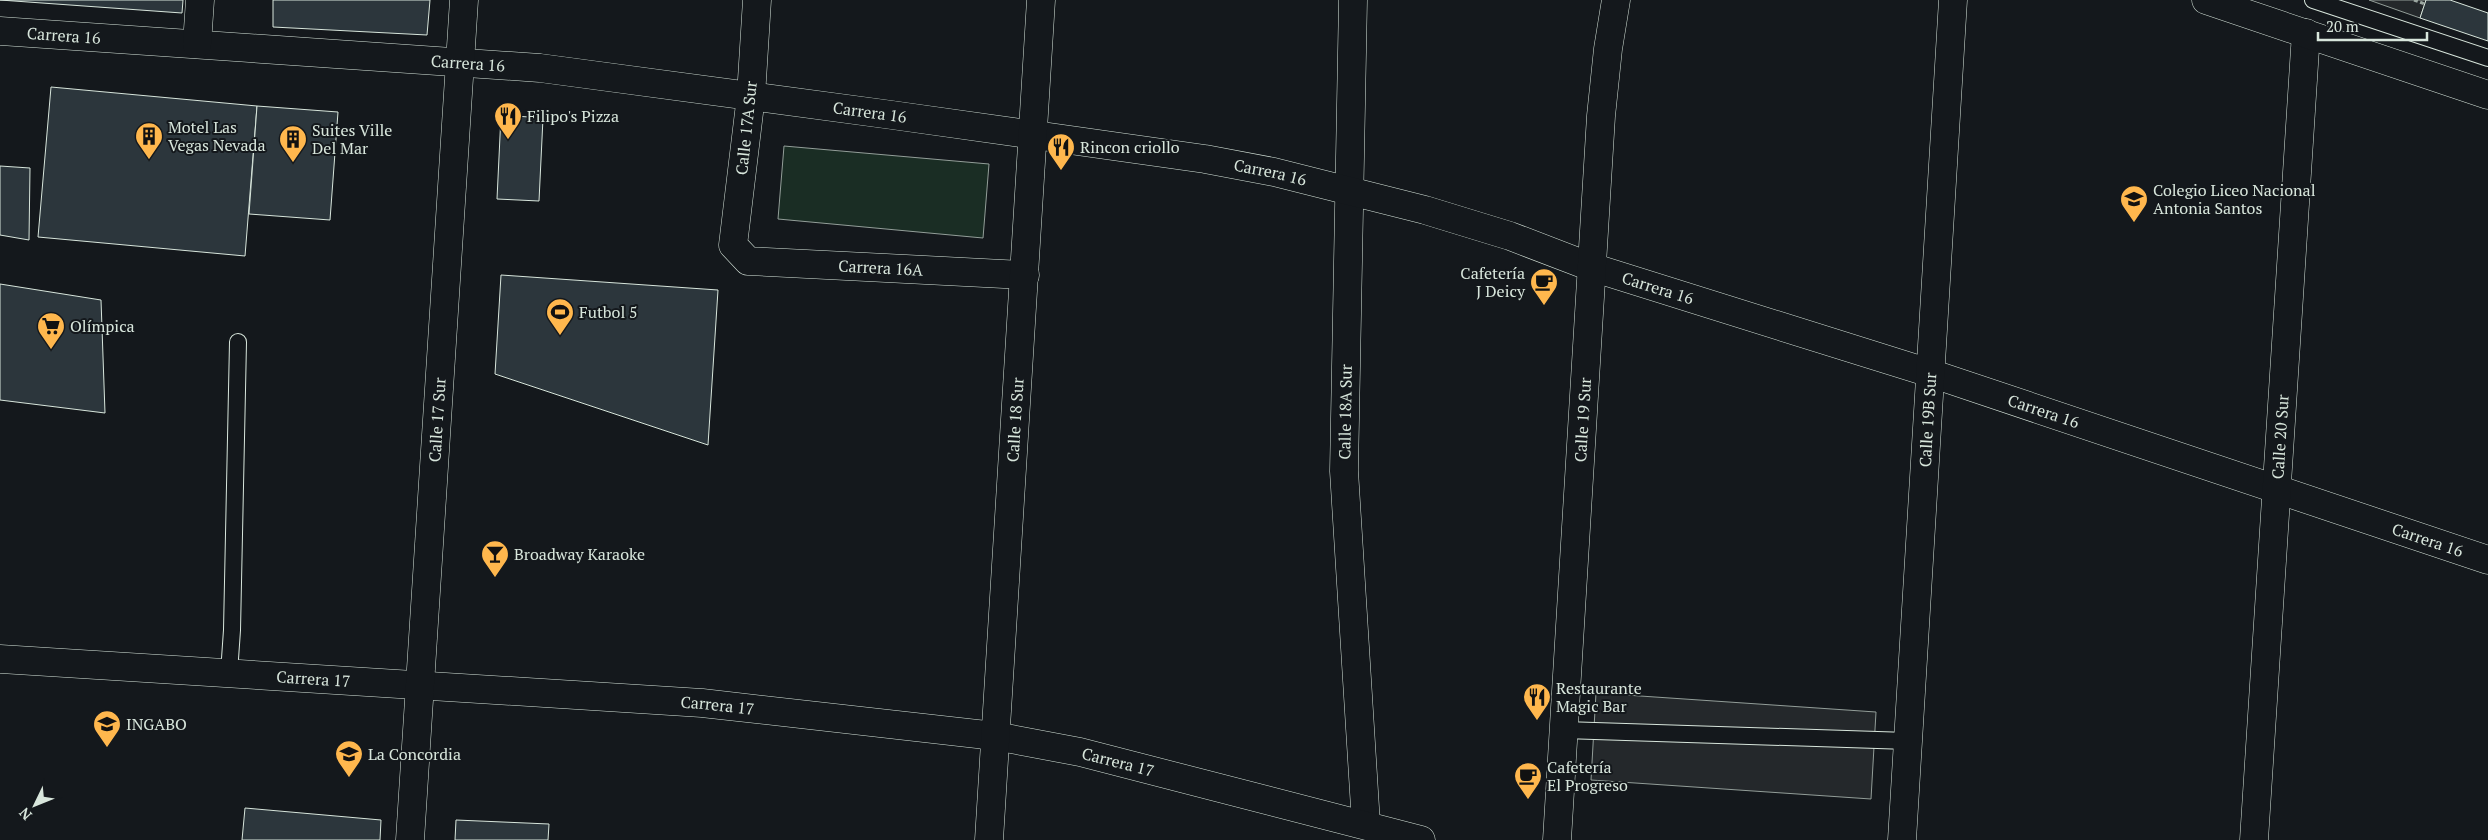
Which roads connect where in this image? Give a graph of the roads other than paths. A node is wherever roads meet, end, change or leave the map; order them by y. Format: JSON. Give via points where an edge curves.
{"nodes":[{"id":1,"x":200,"y":0,"type":"edge"},
{"id":2,"x":464,"y":0,"type":"edge"},
{"id":3,"x":757,"y":0,"type":"edge"},
{"id":4,"x":1041,"y":0,"type":"edge"},
{"id":5,"x":1353,"y":0,"type":"edge"},
{"id":6,"x":1616,"y":0,"type":"edge"},
{"id":7,"x":1953,"y":0,"type":"edge"},
{"id":8,"x":2206,"y":0,"type":"edge"},
{"id":9,"x":2313,"y":0,"type":"edge"},
{"id":10,"x":0,"y":31,"type":"edge"},
{"id":11,"x":2306,"y":33,"type":"junction"},
{"id":12,"x":197,"y":44,"type":"junction"},
{"id":13,"x":2488,"y":58,"type":"edge"},
{"id":14,"x":460,"y":63,"type":"junction"},
{"id":15,"x":2488,"y":95,"type":"edge"},
{"id":16,"x":750,"y":96,"type":"junction"},
{"id":17,"x":1033,"y":135,"type":"junction"},
{"id":18,"x":1349,"y":190,"type":"junction"},
{"id":19,"x":739,"y":254,"type":"joint"},
{"id":20,"x":1591,"y":267,"type":"junction"},
{"id":21,"x":1025,"y":274,"type":"junction"},
{"id":22,"x":238,"y":342,"type":"dead end"},
{"id":23,"x":1930,"y":373,"type":"junction"},
{"id":24,"x":2277,"y":489,"type":"junction"},
{"id":25,"x":2488,"y":560,"type":"edge"},
{"id":26,"x":0,"y":659,"type":"edge"},
{"id":27,"x":229,"y":673,"type":"junction"},
{"id":28,"x":420,"y":685,"type":"junction"},
{"id":29,"x":1564,"y":730,"type":"junction"},
{"id":30,"x":995,"y":736,"type":"junction"},
{"id":31,"x":1908,"y":741,"type":"junction"},
{"id":32,"x":1366,"y":824,"type":"junction"},
{"id":33,"x":410,"y":840,"type":"edge"},
{"id":34,"x":989,"y":840,"type":"edge"},
{"id":35,"x":1421,"y":840,"type":"edge"},
{"id":36,"x":1557,"y":840,"type":"edge"},
{"id":37,"x":1902,"y":840,"type":"edge"},
{"id":38,"x":2254,"y":840,"type":"edge"}],
"edges":[{"from":1,"to":12,"type":"street"},
{"from":2,"to":14,"type":"street","name":"Calle 17 Sur"},
{"from":3,"to":16,"type":"street","name":"Calle 17A Sur"},
{"from":4,"to":17,"type":"street","name":"Calle 18 Sur"},
{"from":5,"to":18,"type":"street","name":"Calle 18A Sur"},
{"from":6,"to":20,"type":"street","name":"Calle 19 Sur","via":[[1601,116]]},
{"from":7,"to":23,"type":"street","name":"Calle 19B Sur"},
{"from":8,"to":11,"type":"street"},
{"from":9,"to":13,"type":"lane"},
{"from":10,"to":12,"type":"street","name":"Carrera 16"},
{"from":11,"to":15,"type":"street"},
{"from":11,"to":24,"type":"street","name":"Calle 20 Sur"},
{"from":12,"to":14,"type":"street","name":"Carrera 16"},
{"from":14,"to":16,"type":"street","name":"Carrera 16","via":[[540,68]]},
{"from":14,"to":28,"type":"street","name":"Calle 17 Sur"},
{"from":16,"to":17,"type":"street","name":"Carrera 16"},
{"from":16,"to":19,"type":"street","name":"Calle 17A Sur","via":[[733,246]]},
{"from":17,"to":18,"type":"street","name":"Carrera 16","via":[[1205,159]]},
{"from":17,"to":21,"type":"street","name":"Calle 18 Sur"},
{"from":18,"to":20,"type":"street","name":"Carrera 16","via":[[1510,236]]},
{"from":18,"to":32,"type":"street","name":"Calle 18A Sur","via":[[1344,472]]},
{"from":19,"to":21,"type":"street","name":"Carrera 16A","via":[[748,261]]},
{"from":20,"to":23,"type":"street","name":"Carrera 16"},
{"from":20,"to":29,"type":"street","name":"Calle 19 Sur"},
{"from":21,"to":30,"type":"street","name":"Calle 18 Sur"},
{"from":22,"to":27,"type":"lane"},
{"from":23,"to":24,"type":"street","name":"Carrera 16"},
{"from":23,"to":31,"type":"street","name":"Calle 19B Sur"},
{"from":24,"to":25,"type":"street","name":"Carrera 16"},
{"from":24,"to":38,"type":"street","name":"Calle 20 Sur"},
{"from":26,"to":27,"type":"street","name":"Carrera 17"},
{"from":27,"to":28,"type":"street","name":"Carrera 17"},
{"from":28,"to":30,"type":"street","name":"Carrera 17","via":[[702,703]]},
{"from":28,"to":33,"type":"street","name":"Calle 17 Sur"},
{"from":29,"to":31,"type":"lane"},
{"from":29,"to":36,"type":"street","name":"Calle 19 Sur"},
{"from":30,"to":32,"type":"street","name":"Carrera 17","via":[[1080,752]]},
{"from":30,"to":34,"type":"street","name":"Calle 18 Sur"},
{"from":31,"to":37,"type":"street","name":"Calle 19B Sur"},
{"from":32,"to":35,"type":"street","name":"Carrera 17"}]}
